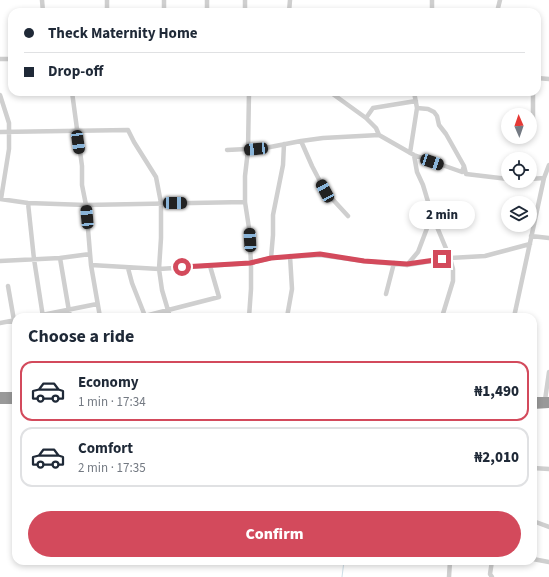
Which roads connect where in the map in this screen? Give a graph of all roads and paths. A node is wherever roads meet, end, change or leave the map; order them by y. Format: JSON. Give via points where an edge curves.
{"nodes":[{"id":1,"x":0,"y":95,"type":"edge"},
{"id":2,"x":73,"y":96,"type":"edge"},
{"id":3,"x":249,"y":96,"type":"edge"},
{"id":4,"x":336,"y":96,"type":"edge"},
{"id":5,"x":415,"y":96,"type":"edge"},
{"id":6,"x":533,"y":96,"type":"edge"},
{"id":7,"x":416,"y":101,"type":"junction"},
{"id":8,"x":417,"y":108,"type":"junction"},
{"id":9,"x":533,"y":108,"type":"edge"},
{"id":10,"x":366,"y":118,"type":"junction"},
{"id":11,"x":77,"y":130,"type":"junction"},
{"id":12,"x":0,"y":132,"type":"edge"},
{"id":13,"x":8,"y":132,"type":"junction"},
{"id":14,"x":379,"y":135,"type":"junction"},
{"id":15,"x":301,"y":140,"type":"junction"},
{"id":16,"x":284,"y":144,"type":"junction"},
{"id":17,"x":227,"y":150,"type":"dead end"},
{"id":18,"x":248,"y":150,"type":"junction"},
{"id":19,"x":412,"y":154,"type":"junction"},
{"id":20,"x":549,"y":165,"type":"edge"},
{"id":21,"x":464,"y":166,"type":"junction"},
{"id":22,"x":501,"y":178,"type":"edge"},
{"id":23,"x":537,"y":178,"type":"edge"},
{"id":24,"x":544,"y":178,"type":"junction"},
{"id":25,"x":0,"y":199,"type":"edge"},
{"id":26,"x":245,"y":202,"type":"junction"},
{"id":27,"x":28,"y":203,"type":"junction"},
{"id":28,"x":161,"y":203,"type":"junction"},
{"id":29,"x":86,"y":205,"type":"junction"},
{"id":30,"x":432,"y":215,"type":"junction"},
{"id":31,"x":348,"y":216,"type":"dead end"},
{"id":32,"x":532,"y":236,"type":"junction"},
{"id":33,"x":549,"y":238,"type":"edge"},
{"id":34,"x":530,"y":244,"type":"junction"},
{"id":35,"x":90,"y":254,"type":"junction"},
{"id":36,"x":290,"y":256,"type":"junction"},
{"id":37,"x":60,"y":258,"type":"junction"},
{"id":38,"x":271,"y":258,"type":"junction"},
{"id":39,"x":450,"y":258,"type":"junction"},
{"id":40,"x":34,"y":259,"type":"junction"},
{"id":41,"x":0,"y":261,"type":"edge"},
{"id":42,"x":250,"y":263,"type":"junction"},
{"id":43,"x":394,"y":263,"type":"junction"},
{"id":44,"x":407,"y":264,"type":"junction"},
{"id":45,"x":91,"y":265,"type":"junction"},
{"id":46,"x":210,"y":266,"type":"junction"},
{"id":47,"x":128,"y":268,"type":"junction"},
{"id":48,"x":159,"y":269,"type":"junction"},
{"id":49,"x":8,"y":286,"type":"dead end"},
{"id":50,"x":386,"y":294,"type":"dead end"},
{"id":51,"x":97,"y":304,"type":"junction"},
{"id":52,"x":69,"y":309,"type":"junction"},
{"id":53,"x":169,"y":310,"type":"junction"},
{"id":54,"x":14,"y":313,"type":"edge"},
{"id":55,"x":43,"y":313,"type":"edge"},
{"id":56,"x":54,"y":313,"type":"edge"},
{"id":57,"x":70,"y":313,"type":"edge"},
{"id":58,"x":99,"y":313,"type":"edge"},
{"id":59,"x":142,"y":313,"type":"edge"},
{"id":60,"x":156,"y":313,"type":"edge"},
{"id":61,"x":169,"y":313,"type":"edge"},
{"id":62,"x":249,"y":313,"type":"edge"},
{"id":63,"x":288,"y":313,"type":"edge"},
{"id":64,"x":443,"y":313,"type":"edge"},
{"id":65,"x":515,"y":313,"type":"edge"},
{"id":66,"x":12,"y":320,"type":"edge"},
{"id":67,"x":0,"y":322,"type":"edge"},
{"id":68,"x":549,"y":372,"type":"edge"},
{"id":69,"x":0,"y":395,"type":"edge"},
{"id":70,"x":12,"y":395,"type":"edge"},
{"id":71,"x":0,"y":401,"type":"edge"},
{"id":72,"x":12,"y":401,"type":"edge"},
{"id":73,"x":537,"y":401,"type":"edge"},
{"id":74,"x":548,"y":402,"type":"edge"},
{"id":75,"x":537,"y":405,"type":"edge"},
{"id":76,"x":537,"y":468,"type":"edge"},
{"id":77,"x":549,"y":469,"type":"edge"},
{"id":78,"x":537,"y":522,"type":"edge"},
{"id":79,"x":549,"y":527,"type":"edge"},
{"id":80,"x":537,"y":560,"type":"edge"},
{"id":81,"x":549,"y":562,"type":"edge"},
{"id":82,"x":450,"y":565,"type":"edge"},
{"id":83,"x":491,"y":565,"type":"edge"},
{"id":84,"x":449,"y":577,"type":"edge"},
{"id":85,"x":492,"y":577,"type":"edge"}],
"edges":[{"from":1,"to":13,"type":"street","via":[[9,123]]},
{"from":2,"to":11,"type":"street"},
{"from":3,"to":18,"type":"street"},
{"from":4,"to":10,"type":"street"},
{"from":5,"to":7,"type":"street"},
{"from":6,"to":9,"type":"street"},
{"from":7,"to":8,"type":"street"},
{"from":7,"to":10,"type":"street","via":[[372,108]]},
{"from":8,"to":19,"type":"street"},
{"from":8,"to":21,"type":"street","via":[[434,112]]},
{"from":10,"to":14,"type":"street"},
{"from":11,"to":13,"type":"street"},
{"from":11,"to":28,"type":"street","via":[[128,130],[156,177]]},
{"from":11,"to":29,"type":"street"},
{"from":12,"to":13,"type":"street"},
{"from":13,"to":25,"type":"street","via":[[9,149]]},
{"from":14,"to":15,"type":"street"},
{"from":14,"to":19,"type":"street"},
{"from":15,"to":16,"type":"street"},
{"from":15,"to":31,"type":"street","via":[[325,191]]},
{"from":16,"to":18,"type":"street"},
{"from":16,"to":38,"type":"street","via":[[273,215]]},
{"from":17,"to":18,"type":"street"},
{"from":18,"to":26,"type":"street"},
{"from":19,"to":21,"type":"street","via":[[462,172]]},
{"from":19,"to":30,"type":"street"},
{"from":20,"to":24,"type":"street"},
{"from":21,"to":22,"type":"street","via":[[466,174]]},
{"from":23,"to":24,"type":"street"},
{"from":24,"to":32,"type":"street"},
{"from":25,"to":27,"type":"street"},
{"from":26,"to":28,"type":"street"},
{"from":26,"to":42,"type":"street"},
{"from":27,"to":29,"type":"street"},
{"from":27,"to":40,"type":"street"},
{"from":28,"to":29,"type":"street"},
{"from":28,"to":48,"type":"street"},
{"from":29,"to":35,"type":"street"},
{"from":30,"to":39,"type":"street"},
{"from":30,"to":44,"type":"street","via":[[418,252]]},
{"from":32,"to":33,"type":"street"},
{"from":32,"to":34,"type":"street"},
{"from":34,"to":39,"type":"street","via":[[485,256]]},
{"from":34,"to":65,"type":"street"},
{"from":35,"to":37,"type":"street"},
{"from":35,"to":45,"type":"street"},
{"from":36,"to":38,"type":"street"},
{"from":36,"to":43,"type":"street","via":[[320,254]]},
{"from":36,"to":63,"type":"street","via":[[292,289]]},
{"from":37,"to":40,"type":"street"},
{"from":37,"to":52,"type":"street"},
{"from":38,"to":42,"type":"street"},
{"from":39,"to":44,"type":"street"},
{"from":39,"to":64,"type":"street","via":[[453,281]]},
{"from":40,"to":41,"type":"street"},
{"from":40,"to":55,"type":"street"},
{"from":42,"to":46,"type":"street"},
{"from":42,"to":62,"type":"street"},
{"from":43,"to":44,"type":"street"},
{"from":43,"to":50,"type":"street"},
{"from":45,"to":47,"type":"street"},
{"from":45,"to":51,"type":"street"},
{"from":46,"to":48,"type":"street"},
{"from":46,"to":53,"type":"street","via":[[219,296]]},
{"from":47,"to":48,"type":"street"},
{"from":47,"to":59,"type":"street"},
{"from":48,"to":53,"type":"street","via":[[162,290]]},
{"from":49,"to":54,"type":"street"},
{"from":51,"to":52,"type":"street"},
{"from":51,"to":58,"type":"street"},
{"from":52,"to":56,"type":"street"},
{"from":52,"to":57,"type":"street"},
{"from":53,"to":60,"type":"street"},
{"from":53,"to":61,"type":"street"},
{"from":66,"to":67,"type":"street"},
{"from":68,"to":74,"type":"street"},
{"from":69,"to":70,"type":"highway"},
{"from":71,"to":72,"type":"highway"},
{"from":73,"to":74,"type":"highway"},
{"from":74,"to":75,"type":"highway"},
{"from":76,"to":77,"type":"street"},
{"from":78,"to":79,"type":"street"},
{"from":80,"to":81,"type":"street"},
{"from":82,"to":84,"type":"street"},
{"from":83,"to":85,"type":"street"}]}
